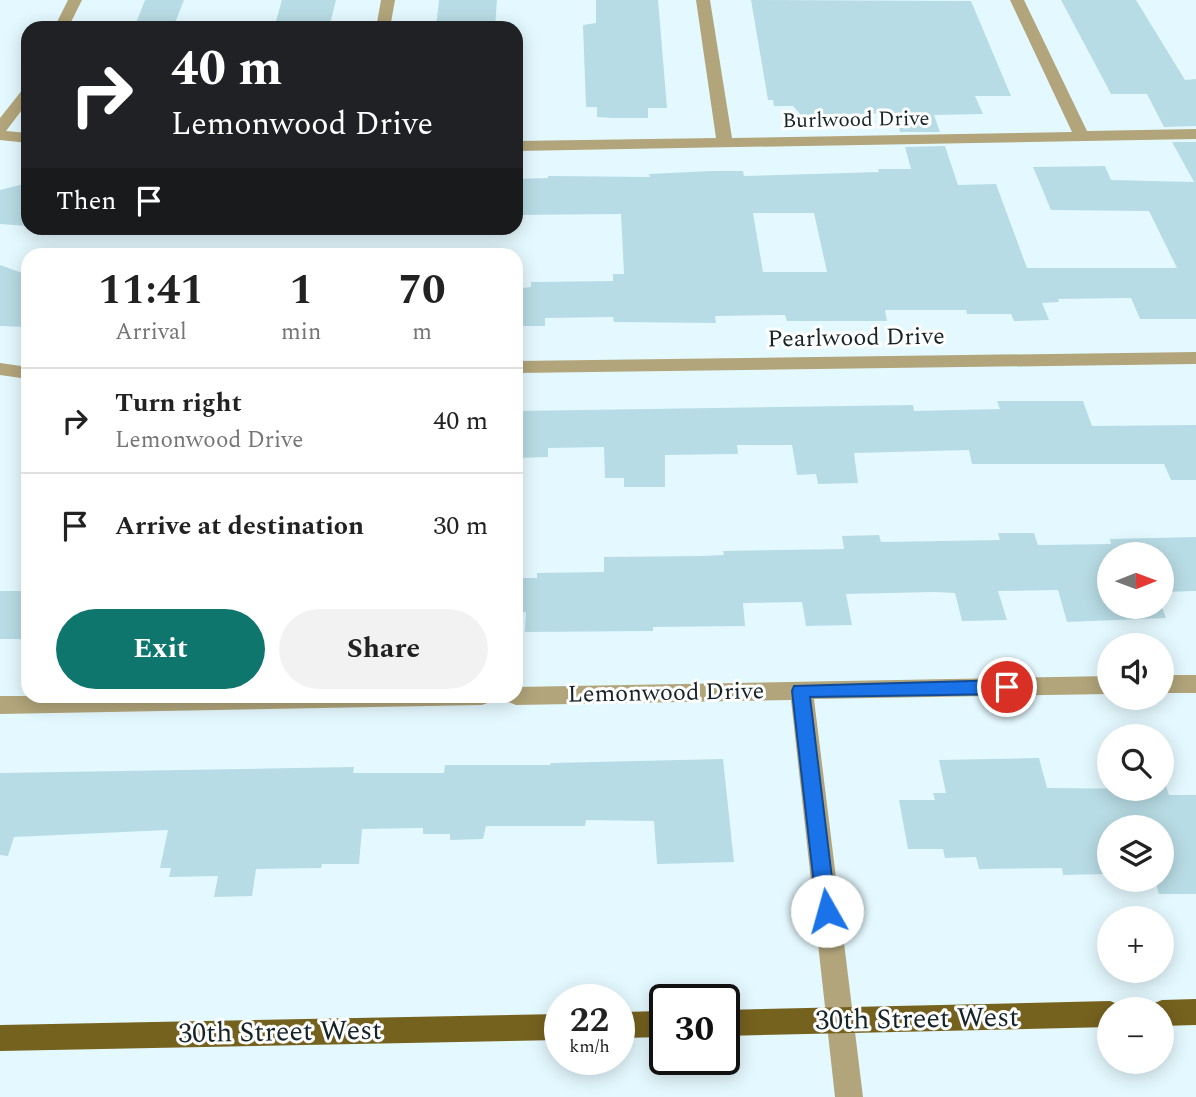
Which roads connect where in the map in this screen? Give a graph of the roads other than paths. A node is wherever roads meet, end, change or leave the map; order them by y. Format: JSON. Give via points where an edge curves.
{"nodes":[{"id":1,"x":75,"y":0,"type":"edge"},
{"id":2,"x":388,"y":0,"type":"edge"},
{"id":3,"x":703,"y":0,"type":"edge"},
{"id":4,"x":1017,"y":0,"type":"edge"},
{"id":5,"x":64,"y":21,"type":"edge"},
{"id":6,"x":384,"y":21,"type":"edge"},
{"id":7,"x":21,"y":101,"type":"edge"},
{"id":8,"x":0,"y":128,"type":"edge"},
{"id":9,"x":1196,"y":134,"type":"edge"},
{"id":10,"x":0,"y":135,"type":"edge"},
{"id":11,"x":1082,"y":136,"type":"junction"},
{"id":12,"x":21,"y":137,"type":"edge"},
{"id":13,"x":725,"y":144,"type":"junction"},
{"id":14,"x":523,"y":146,"type":"edge"},
{"id":15,"x":1196,"y":358,"type":"edge"},
{"id":16,"x":523,"y":367,"type":"edge"},
{"id":17,"x":0,"y":369,"type":"edge"},
{"id":18,"x":21,"y":372,"type":"edge"},
{"id":19,"x":1174,"y":684,"type":"edge"},
{"id":20,"x":1196,"y":684,"type":"edge"},
{"id":21,"x":1097,"y":685,"type":"edge"},
{"id":22,"x":801,"y":691,"type":"junction"},
{"id":23,"x":523,"y":696,"type":"edge"},
{"id":24,"x":107,"y":703,"type":"edge"},
{"id":25,"x":0,"y":705,"type":"edge"},
{"id":26,"x":1196,"y":1012,"type":"edge"},
{"id":27,"x":1174,"y":1013,"type":"edge"},
{"id":28,"x":1097,"y":1014,"type":"edge"},
{"id":29,"x":839,"y":1021,"type":"junction"},
{"id":30,"x":740,"y":1023,"type":"edge"},
{"id":31,"x":544,"y":1027,"type":"edge"},
{"id":32,"x":0,"y":1038,"type":"edge"},
{"id":33,"x":849,"y":1097,"type":"edge"}],
"edges":[{"from":1,"to":5,"type":"street"},
{"from":2,"to":6,"type":"street"},
{"from":3,"to":13,"type":"street"},
{"from":4,"to":11,"type":"street"},
{"from":7,"to":8,"type":"street"},
{"from":9,"to":11,"type":"street","name":"Burlwood Drive"},
{"from":10,"to":12,"type":"street"},
{"from":11,"to":13,"type":"street","name":"Burlwood Drive"},
{"from":13,"to":14,"type":"street","name":"Burlwood Drive"},
{"from":15,"to":16,"type":"street","name":"Pearlwood Drive"},
{"from":17,"to":18,"type":"street"},
{"from":19,"to":20,"type":"street"},
{"from":21,"to":22,"type":"street","name":"Lemonwood Drive"},
{"from":22,"to":23,"type":"street","name":"Lemonwood Drive"},
{"from":22,"to":29,"type":"street"},
{"from":24,"to":25,"type":"street"},
{"from":26,"to":27,"type":"main road"},
{"from":28,"to":29,"type":"main road","name":"30th Street West"},
{"from":29,"to":30,"type":"main road","name":"30th Street West"},
{"from":29,"to":33,"type":"street"},
{"from":31,"to":32,"type":"main road","name":"30th Street West"}]}
